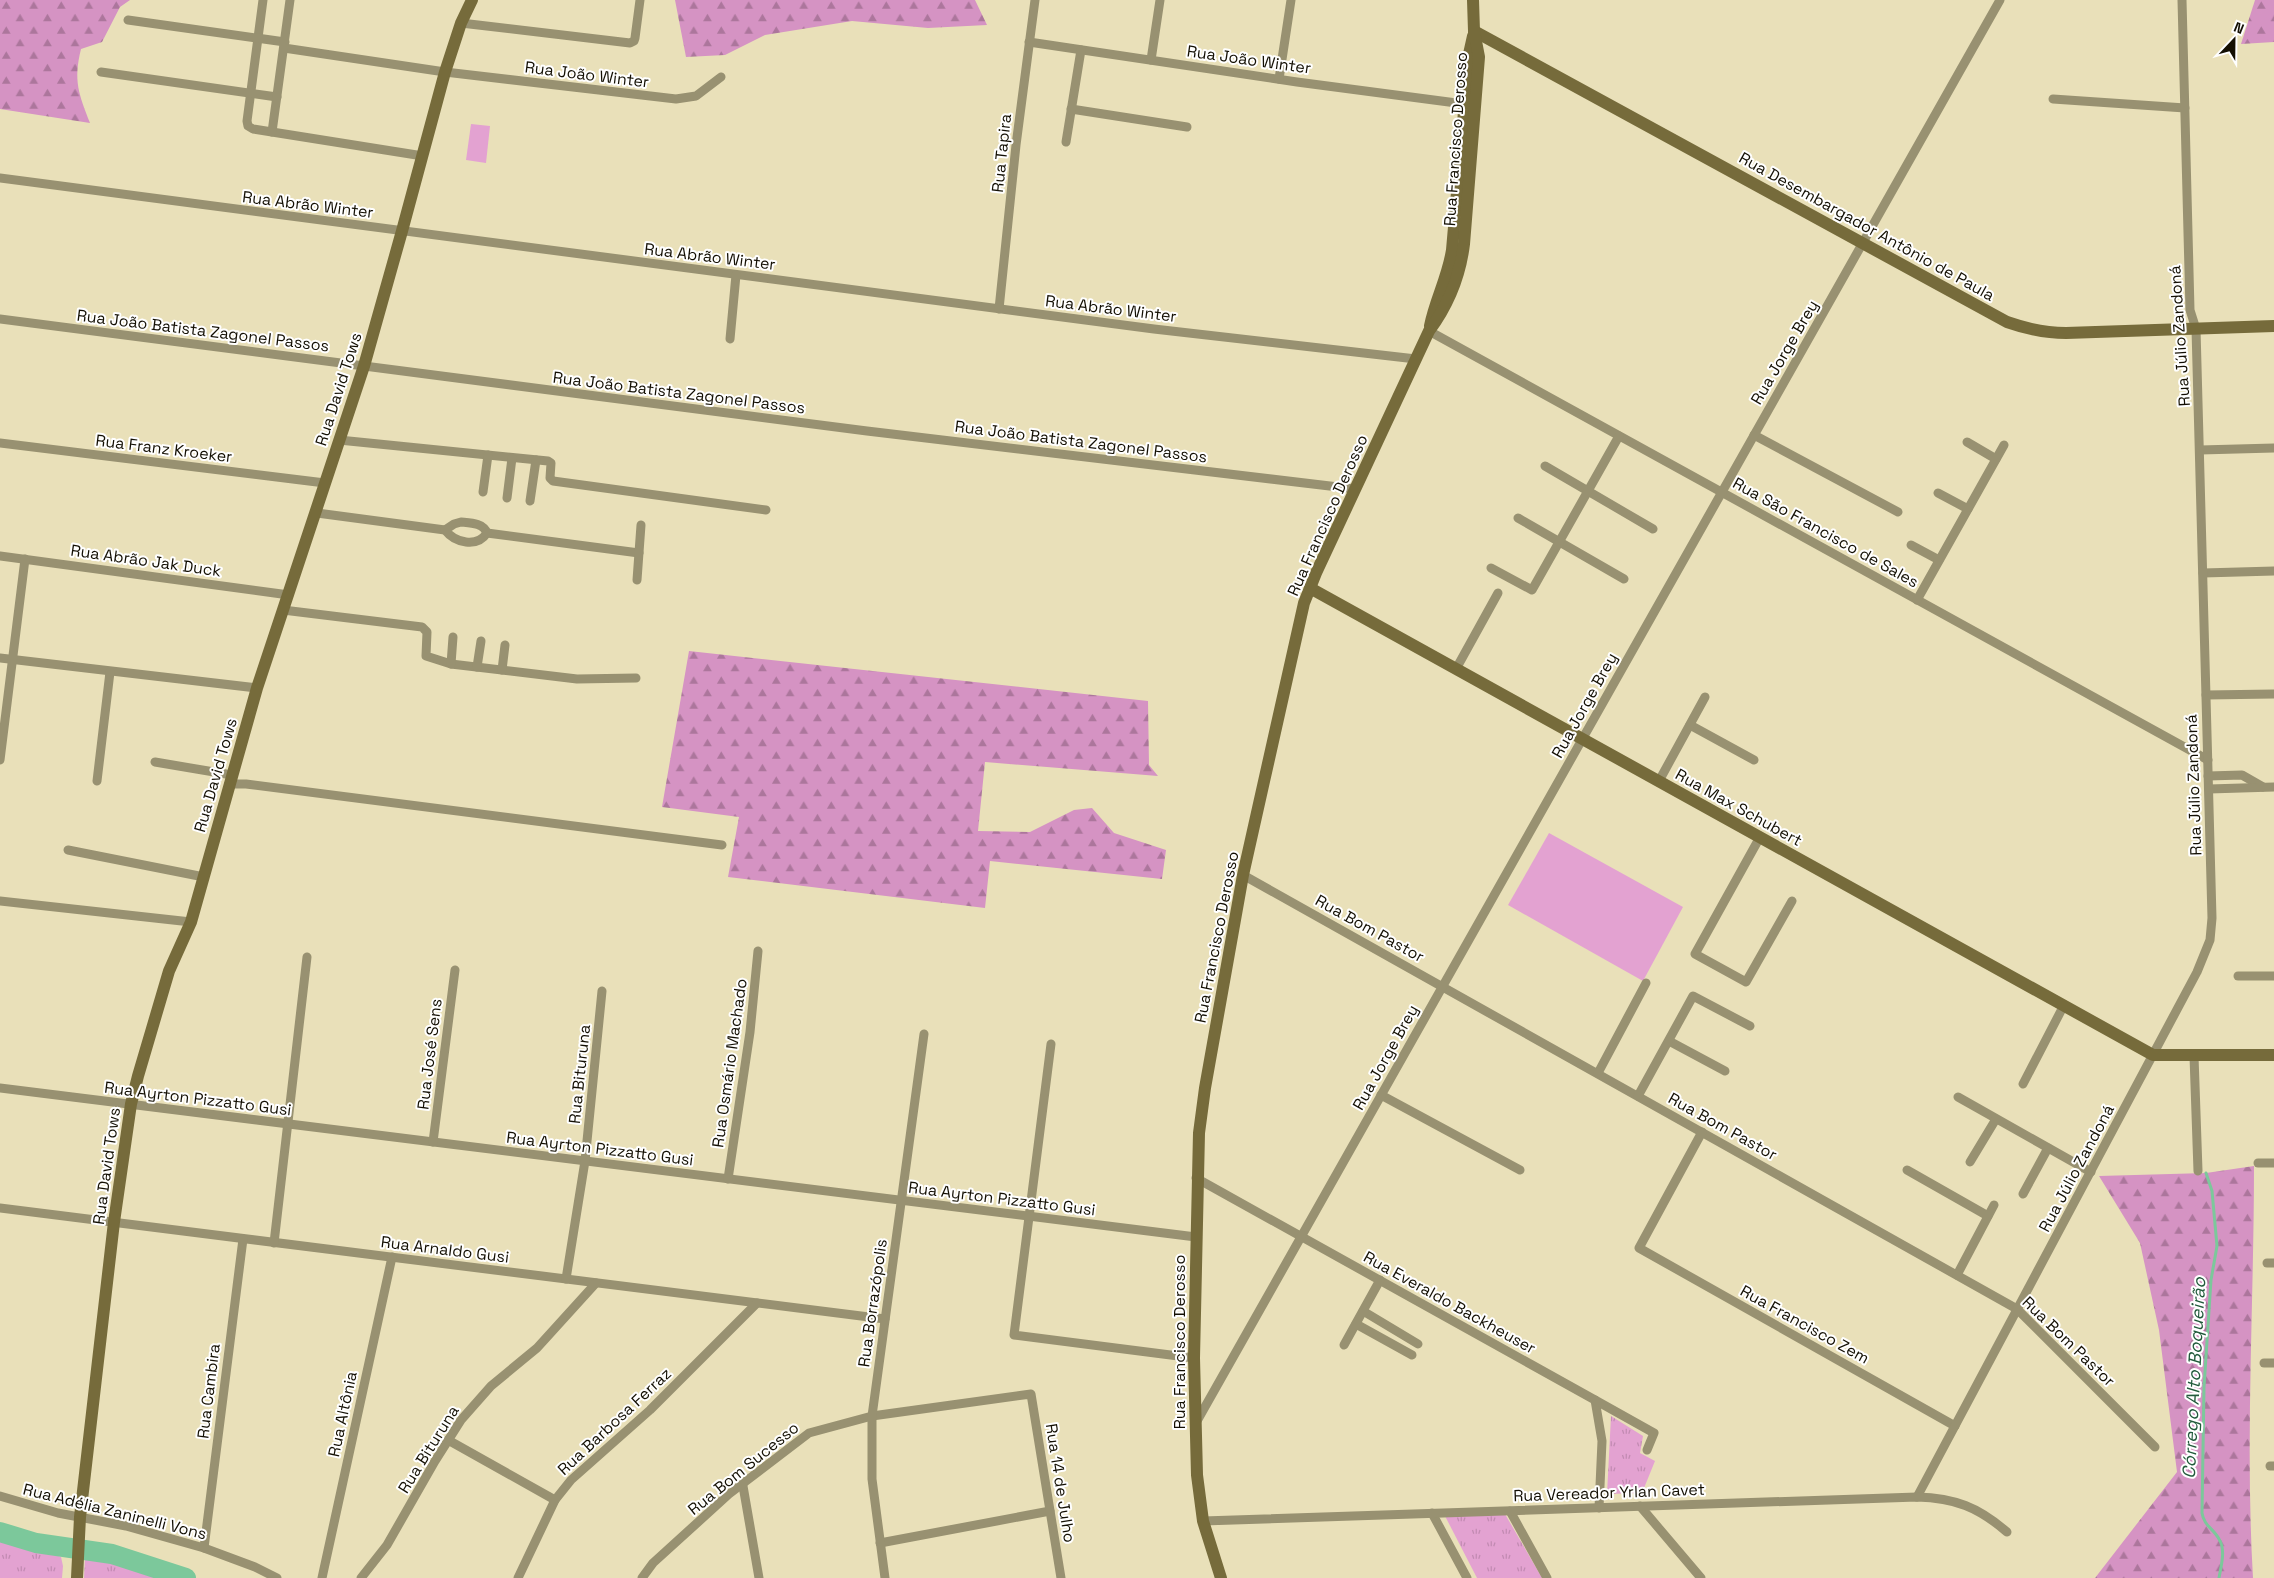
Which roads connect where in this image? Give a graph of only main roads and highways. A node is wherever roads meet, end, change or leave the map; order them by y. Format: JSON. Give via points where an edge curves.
{"nodes":[{"id":1,"x":472,"y":0,"type":"edge"},
{"id":2,"x":1473,"y":0,"type":"edge"},
{"id":3,"x":1474,"y":31,"type":"junction"},
{"id":4,"x":2274,"y":326,"type":"edge"},
{"id":5,"x":1429,"y":331,"type":"junction"},
{"id":6,"x":1310,"y":588,"type":"junction"},
{"id":7,"x":2274,"y":1055,"type":"edge"},
{"id":8,"x":78,"y":1578,"type":"edge"},
{"id":9,"x":1221,"y":1578,"type":"edge"}],
"edges":[{"from":1,"to":8,"type":"main road","name":"Rua David Tows","via":[[445,72],[364,366],[257,688],[191,922],[169,971],[131,1104],[80,1517]]},
{"from":2,"to":3,"type":"main road","name":"Rua Francisco Derosso"},
{"from":3,"to":4,"type":"main road","name":"Rua Desembargador Antônio de Paula","via":[[2007,322],[2029,329],[2066,333]]},
{"from":3,"to":5,"type":"main road","name":"Rua Francisco Derosso","via":[[1469,54],[1452,250]]},
{"from":3,"to":5,"type":"main road","name":"Rua Francisco Derosso","via":[[1480,57],[1461,263],[1446,307]]},
{"from":5,"to":6,"type":"main road","name":"Rua Francisco Derosso"},
{"from":6,"to":7,"type":"main road","name":"Rua Max Schubert","via":[[2153,1055]]},
{"from":6,"to":9,"type":"main road","name":"Rua Francisco Derosso","via":[[1296,635],[1243,875],[1201,1114],[1196,1178],[1194,1358],[1197,1475],[1203,1521]]}]}
